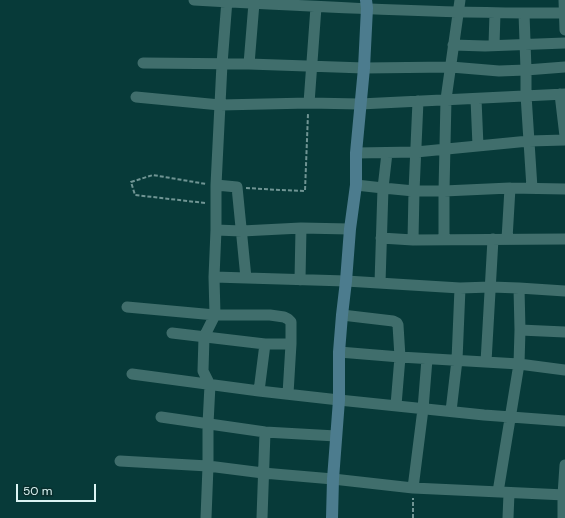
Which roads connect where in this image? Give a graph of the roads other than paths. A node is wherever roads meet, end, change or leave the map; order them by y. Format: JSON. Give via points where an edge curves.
{"nodes":[{"id":1,"x":194,"y":0,"type":"edge"},
{"id":2,"x":460,"y":0,"type":"edge"},
{"id":3,"x":227,"y":1,"type":"edge"},
{"id":4,"x":564,"y":1,"type":"edge"},
{"id":5,"x":254,"y":3,"type":"junction"},
{"id":6,"x":366,"y":4,"type":"edge"},
{"id":7,"x":316,"y":7,"type":"junction"},
{"id":8,"x":458,"y":12,"type":"junction"},
{"id":9,"x":495,"y":13,"type":"junction"},
{"id":10,"x":564,"y":13,"type":"junction"},
{"id":11,"x":524,"y":14,"type":"junction"},
{"id":12,"x":565,"y":30,"type":"edge"},
{"id":13,"x":525,"y":44,"type":"junction"},
{"id":14,"x":565,"y":44,"type":"edge"},
{"id":15,"x":453,"y":45,"type":"junction"},
{"id":16,"x":494,"y":45,"type":"junction"},
{"id":17,"x":143,"y":63,"type":"dead end"},
{"id":18,"x":222,"y":64,"type":"junction"},
{"id":19,"x":249,"y":64,"type":"junction"},
{"id":20,"x":312,"y":65,"type":"junction"},
{"id":21,"x":451,"y":67,"type":"junction"},
{"id":22,"x":565,"y":67,"type":"edge"},
{"id":23,"x":364,"y":68,"type":"junction"},
{"id":24,"x":526,"y":70,"type":"junction"},
{"id":25,"x":563,"y":94,"type":"edge"},
{"id":26,"x":526,"y":95,"type":"junction"},
{"id":27,"x":136,"y":97,"type":"dead end"},
{"id":28,"x":446,"y":99,"type":"junction"},
{"id":29,"x":476,"y":99,"type":"junction"},
{"id":30,"x":418,"y":101,"type":"junction"},
{"id":31,"x":309,"y":103,"type":"junction"},
{"id":32,"x":360,"y":104,"type":"junction"},
{"id":33,"x":220,"y":105,"type":"junction"},
{"id":34,"x":565,"y":136,"type":"edge"},
{"id":35,"x":565,"y":140,"type":"edge"},
{"id":36,"x":529,"y":141,"type":"junction"},
{"id":37,"x":478,"y":146,"type":"junction"},
{"id":38,"x":445,"y":150,"type":"junction"},
{"id":39,"x":416,"y":152,"type":"junction"},
{"id":40,"x":356,"y":153,"type":"junction"},
{"id":41,"x":387,"y":153,"type":"junction"},
{"id":42,"x":216,"y":185,"type":"junction"},
{"id":43,"x":356,"y":185,"type":"junction"},
{"id":44,"x":383,"y":188,"type":"junction"},
{"id":45,"x":510,"y":188,"type":"junction"},
{"id":46,"x":532,"y":188,"type":"junction"},
{"id":47,"x":565,"y":189,"type":"edge"},
{"id":48,"x":414,"y":191,"type":"junction"},
{"id":49,"x":444,"y":191,"type":"junction"},
{"id":50,"x":301,"y":228,"type":"junction"},
{"id":51,"x":350,"y":229,"type":"junction"},
{"id":52,"x":216,"y":230,"type":"junction"},
{"id":53,"x":242,"y":231,"type":"junction"},
{"id":54,"x":381,"y":238,"type":"junction"},
{"id":55,"x":444,"y":239,"type":"junction"},
{"id":56,"x":494,"y":239,"type":"junction"},
{"id":57,"x":507,"y":239,"type":"junction"},
{"id":58,"x":565,"y":239,"type":"edge"},
{"id":59,"x":414,"y":240,"type":"junction"},
{"id":60,"x":214,"y":277,"type":"junction"},
{"id":61,"x":246,"y":278,"type":"junction"},
{"id":62,"x":300,"y":280,"type":"junction"},
{"id":63,"x":346,"y":281,"type":"junction"},
{"id":64,"x":380,"y":283,"type":"junction"},
{"id":65,"x":491,"y":287,"type":"junction"},
{"id":66,"x":460,"y":288,"type":"junction"},
{"id":67,"x":519,"y":288,"type":"junction"},
{"id":68,"x":565,"y":291,"type":"edge"},
{"id":69,"x":127,"y":307,"type":"dead end"},
{"id":70,"x":342,"y":314,"type":"junction"},
{"id":71,"x":215,"y":315,"type":"junction"},
{"id":72,"x":520,"y":330,"type":"junction"},
{"id":73,"x":565,"y":332,"type":"edge"},
{"id":74,"x":172,"y":333,"type":"dead end"},
{"id":75,"x":204,"y":337,"type":"junction"},
{"id":76,"x":265,"y":344,"type":"junction"},
{"id":77,"x":291,"y":344,"type":"junction"},
{"id":78,"x":339,"y":352,"type":"junction"},
{"id":79,"x":400,"y":357,"type":"junction"},
{"id":80,"x":427,"y":359,"type":"junction"},
{"id":81,"x":456,"y":360,"type":"junction"},
{"id":82,"x":486,"y":362,"type":"junction"},
{"id":83,"x":519,"y":364,"type":"junction"},
{"id":84,"x":565,"y":370,"type":"edge"},
{"id":85,"x":132,"y":374,"type":"dead end"},
{"id":86,"x":210,"y":385,"type":"junction"},
{"id":87,"x":259,"y":391,"type":"junction"},
{"id":88,"x":288,"y":394,"type":"junction"},
{"id":89,"x":339,"y":400,"type":"junction"},
{"id":90,"x":396,"y":406,"type":"junction"},
{"id":91,"x":423,"y":408,"type":"junction"},
{"id":92,"x":451,"y":411,"type":"junction"},
{"id":93,"x":510,"y":416,"type":"junction"},
{"id":94,"x":161,"y":417,"type":"dead end"},
{"id":95,"x":565,"y":421,"type":"edge"},
{"id":96,"x":208,"y":424,"type":"junction"},
{"id":97,"x":265,"y":432,"type":"junction"},
{"id":98,"x":336,"y":436,"type":"junction"},
{"id":99,"x":120,"y":461,"type":"dead end"},
{"id":100,"x":208,"y":466,"type":"junction"},
{"id":101,"x":565,"y":466,"type":"edge"},
{"id":102,"x":263,"y":473,"type":"junction"},
{"id":103,"x":333,"y":479,"type":"junction"},
{"id":104,"x":413,"y":488,"type":"junction"},
{"id":105,"x":498,"y":492,"type":"junction"},
{"id":106,"x":510,"y":493,"type":"junction"},
{"id":107,"x":564,"y":495,"type":"edge"},
{"id":108,"x":206,"y":518,"type":"edge"},
{"id":109,"x":262,"y":518,"type":"edge"},
{"id":110,"x":332,"y":518,"type":"edge"},
{"id":111,"x":508,"y":518,"type":"edge"},
{"id":112,"x":563,"y":518,"type":"edge"}],
"edges":[{"from":1,"to":3,"type":"street"},
{"from":2,"to":8,"type":"street"},
{"from":3,"to":5,"type":"street"},
{"from":3,"to":18,"type":"street"},
{"from":4,"to":10,"type":"street"},
{"from":5,"to":7,"type":"street"},
{"from":5,"to":19,"type":"street"},
{"from":6,"to":7,"type":"street"},
{"from":6,"to":8,"type":"street"},
{"from":6,"to":23,"type":"street"},
{"from":7,"to":20,"type":"street"},
{"from":8,"to":9,"type":"street"},
{"from":8,"to":15,"type":"street"},
{"from":9,"to":11,"type":"street"},
{"from":9,"to":16,"type":"street"},
{"from":10,"to":11,"type":"street"},
{"from":10,"to":12,"type":"street"},
{"from":11,"to":13,"type":"street"},
{"from":13,"to":14,"type":"street"},
{"from":13,"to":16,"type":"street"},
{"from":13,"to":24,"type":"street"},
{"from":15,"to":16,"type":"street"},
{"from":15,"to":21,"type":"street"},
{"from":17,"to":18,"type":"street"},
{"from":18,"to":19,"type":"street"},
{"from":18,"to":33,"type":"street"},
{"from":19,"to":20,"type":"street"},
{"from":20,"to":23,"type":"street"},
{"from":20,"to":31,"type":"street"},
{"from":21,"to":23,"type":"street"},
{"from":21,"to":24,"type":"street","via":[[499,71]]},
{"from":21,"to":28,"type":"street"},
{"from":22,"to":24,"type":"street"},
{"from":23,"to":32,"type":"street"},
{"from":24,"to":26,"type":"street"},
{"from":25,"to":26,"type":"street"},
{"from":25,"to":34,"type":"street"},
{"from":26,"to":29,"type":"street"},
{"from":26,"to":36,"type":"street"},
{"from":27,"to":33,"type":"street"},
{"from":28,"to":29,"type":"street"},
{"from":28,"to":30,"type":"street"},
{"from":28,"to":38,"type":"street"},
{"from":29,"to":37,"type":"street"},
{"from":30,"to":32,"type":"street"},
{"from":30,"to":39,"type":"street"},
{"from":31,"to":32,"type":"street"},
{"from":31,"to":33,"type":"street"},
{"from":32,"to":40,"type":"street"},
{"from":33,"to":42,"type":"street"},
{"from":35,"to":36,"type":"street"},
{"from":36,"to":37,"type":"street"},
{"from":36,"to":46,"type":"street"},
{"from":37,"to":38,"type":"street"},
{"from":38,"to":39,"type":"street"},
{"from":38,"to":49,"type":"street"},
{"from":39,"to":41,"type":"street"},
{"from":39,"to":48,"type":"street"},
{"from":40,"to":41,"type":"street"},
{"from":40,"to":43,"type":"street"},
{"from":41,"to":44,"type":"street"},
{"from":42,"to":52,"type":"street"},
{"from":42,"to":53,"type":"street","via":[[237,187]]},
{"from":43,"to":44,"type":"street"},
{"from":43,"to":51,"type":"street"},
{"from":44,"to":48,"type":"street"},
{"from":44,"to":54,"type":"street"},
{"from":45,"to":46,"type":"street"},
{"from":45,"to":49,"type":"street"},
{"from":45,"to":57,"type":"street"},
{"from":46,"to":47,"type":"street"},
{"from":48,"to":49,"type":"street"},
{"from":48,"to":59,"type":"street"},
{"from":49,"to":55,"type":"street"},
{"from":50,"to":51,"type":"street"},
{"from":50,"to":53,"type":"street"},
{"from":50,"to":62,"type":"street"},
{"from":51,"to":63,"type":"street"},
{"from":52,"to":53,"type":"street"},
{"from":52,"to":60,"type":"street"},
{"from":53,"to":61,"type":"street"},
{"from":54,"to":59,"type":"street"},
{"from":54,"to":64,"type":"street"},
{"from":55,"to":56,"type":"street"},
{"from":55,"to":59,"type":"street"},
{"from":56,"to":57,"type":"street"},
{"from":56,"to":65,"type":"street"},
{"from":57,"to":58,"type":"street"},
{"from":60,"to":61,"type":"street"},
{"from":60,"to":71,"type":"street"},
{"from":61,"to":62,"type":"street"},
{"from":62,"to":63,"type":"street"},
{"from":63,"to":64,"type":"street"},
{"from":63,"to":70,"type":"street"},
{"from":64,"to":66,"type":"street"},
{"from":65,"to":66,"type":"street"},
{"from":65,"to":67,"type":"street"},
{"from":65,"to":82,"type":"street"},
{"from":66,"to":81,"type":"street"},
{"from":67,"to":68,"type":"street"},
{"from":67,"to":72,"type":"street"},
{"from":69,"to":71,"type":"street"},
{"from":70,"to":78,"type":"street"},
{"from":70,"to":79,"type":"street","via":[[397,323]]},
{"from":71,"to":75,"type":"street"},
{"from":71,"to":77,"type":"street","via":[[287,318],[291,322]]},
{"from":72,"to":73,"type":"street"},
{"from":72,"to":83,"type":"street"},
{"from":74,"to":75,"type":"street"},
{"from":75,"to":76,"type":"street"},
{"from":75,"to":86,"type":"street","via":[[203,371]]},
{"from":76,"to":77,"type":"street"},
{"from":76,"to":87,"type":"street"},
{"from":77,"to":88,"type":"street"},
{"from":78,"to":79,"type":"street"},
{"from":78,"to":89,"type":"street"},
{"from":79,"to":80,"type":"street"},
{"from":79,"to":90,"type":"street"},
{"from":80,"to":81,"type":"street"},
{"from":80,"to":91,"type":"street"},
{"from":81,"to":82,"type":"street"},
{"from":81,"to":92,"type":"street"},
{"from":82,"to":83,"type":"street"},
{"from":83,"to":84,"type":"street"},
{"from":83,"to":93,"type":"street"},
{"from":85,"to":86,"type":"street"},
{"from":86,"to":87,"type":"street"},
{"from":86,"to":96,"type":"street"},
{"from":87,"to":88,"type":"street"},
{"from":88,"to":89,"type":"street"},
{"from":89,"to":90,"type":"street"},
{"from":89,"to":98,"type":"street"},
{"from":90,"to":91,"type":"street"},
{"from":91,"to":92,"type":"street"},
{"from":91,"to":104,"type":"street"},
{"from":92,"to":93,"type":"street"},
{"from":93,"to":95,"type":"street"},
{"from":93,"to":105,"type":"street"},
{"from":94,"to":96,"type":"street"},
{"from":96,"to":97,"type":"street"},
{"from":96,"to":100,"type":"street"},
{"from":97,"to":98,"type":"street"},
{"from":97,"to":102,"type":"street"},
{"from":98,"to":103,"type":"street"},
{"from":99,"to":100,"type":"street"},
{"from":100,"to":102,"type":"street"},
{"from":100,"to":108,"type":"street"},
{"from":101,"to":107,"type":"street"},
{"from":102,"to":103,"type":"street"},
{"from":102,"to":109,"type":"street"},
{"from":103,"to":104,"type":"street"},
{"from":103,"to":110,"type":"street"},
{"from":104,"to":105,"type":"street"},
{"from":105,"to":106,"type":"street"},
{"from":106,"to":107,"type":"street"},
{"from":106,"to":111,"type":"street"},
{"from":107,"to":112,"type":"street"}]}
